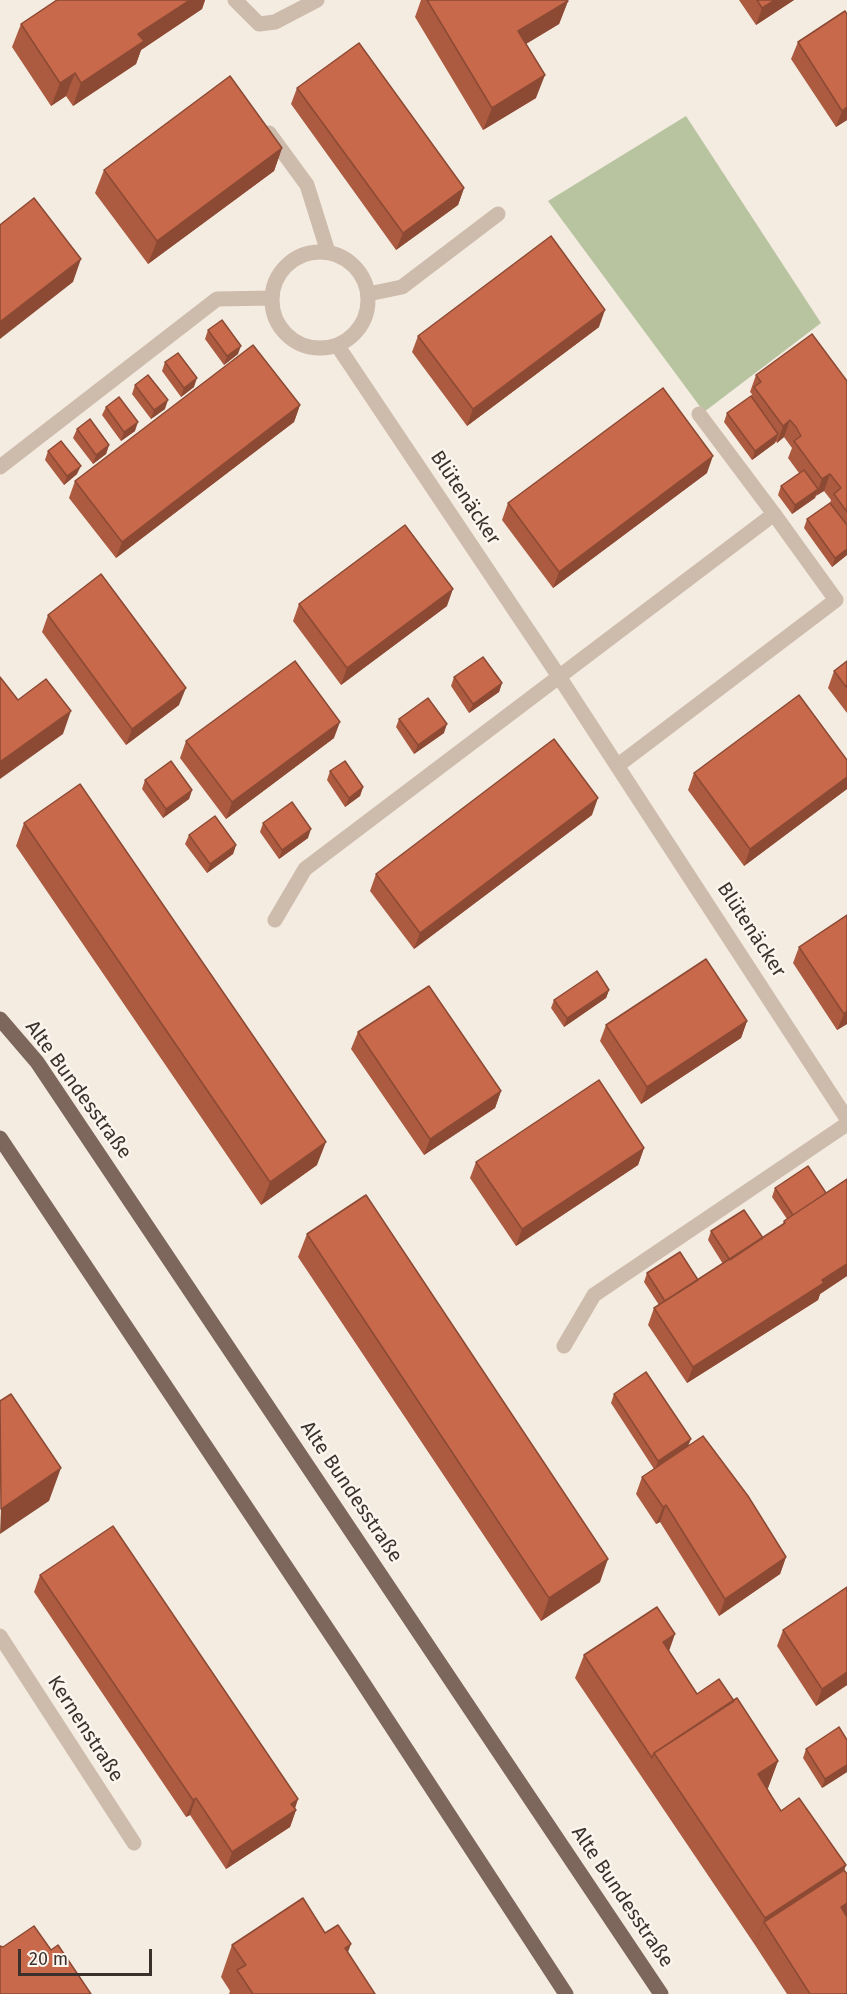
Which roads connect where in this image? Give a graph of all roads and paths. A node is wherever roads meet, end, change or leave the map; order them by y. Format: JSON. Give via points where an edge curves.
{"nodes":[{"id":1,"x":235,"y":0,"type":"edge"},
{"id":2,"x":317,"y":0,"type":"edge"},
{"id":3,"x":260,"y":121,"type":"edge"},
{"id":4,"x":498,"y":214,"type":"dead end"},
{"id":5,"x":328,"y":252,"type":"junction"},
{"id":6,"x":368,"y":294,"type":"junction"},
{"id":7,"x":271,"y":298,"type":"junction"},
{"id":8,"x":337,"y":345,"type":"junction"},
{"id":9,"x":699,"y":414,"type":"dead end"},
{"id":10,"x":0,"y":467,"type":"edge"},
{"id":11,"x":774,"y":514,"type":"junction"},
{"id":12,"x":558,"y":675,"type":"junction"},
{"id":13,"x":617,"y":766,"type":"junction"},
{"id":14,"x":275,"y":920,"type":"dead end"},
{"id":15,"x":0,"y":1020,"type":"edge"},
{"id":16,"x":847,"y":1119,"type":"edge"},
{"id":17,"x":847,"y":1124,"type":"edge"},
{"id":18,"x":0,"y":1138,"type":"edge"},
{"id":19,"x":564,"y":1346,"type":"dead end"},
{"id":20,"x":0,"y":1636,"type":"edge"},
{"id":21,"x":134,"y":1844,"type":"dead end"},
{"id":22,"x":566,"y":1994,"type":"edge"},
{"id":23,"x":661,"y":1994,"type":"edge"}],
"edges":[{"from":1,"to":2,"type":"street","via":[[259,24],[275,22]]},
{"from":3,"to":5,"type":"street","via":[[307,185]]},
{"from":4,"to":6,"type":"street","via":[[402,287]]},
{"from":5,"to":6,"type":"street","via":[[355,267]]},
{"from":5,"to":7,"type":"street","via":[[314,252],[289,262],[280,272]]},
{"from":6,"to":8,"type":"street","via":[[361,325]]},
{"from":7,"to":8,"type":"street","via":[[273,314],[291,339],[321,349]]},
{"from":7,"to":10,"type":"street","via":[[217,299]]},
{"from":8,"to":12,"type":"street","name":"Blütenäcker"},
{"from":9,"to":11,"type":"street"},
{"from":11,"to":12,"type":"street"},
{"from":11,"to":13,"type":"street","via":[[836,600]]},
{"from":12,"to":13,"type":"street","name":"Blütenäcker"},
{"from":12,"to":14,"type":"street","via":[[305,869]]},
{"from":13,"to":16,"type":"street","name":"Blütenäcker"},
{"from":15,"to":23,"type":"main road","name":"Alte Bundesstraße","via":[[37,1062]]},
{"from":17,"to":19,"type":"street","via":[[594,1295]]},
{"from":18,"to":22,"type":"main road"},
{"from":20,"to":21,"type":"street","name":"Kernenstraße"}]}
